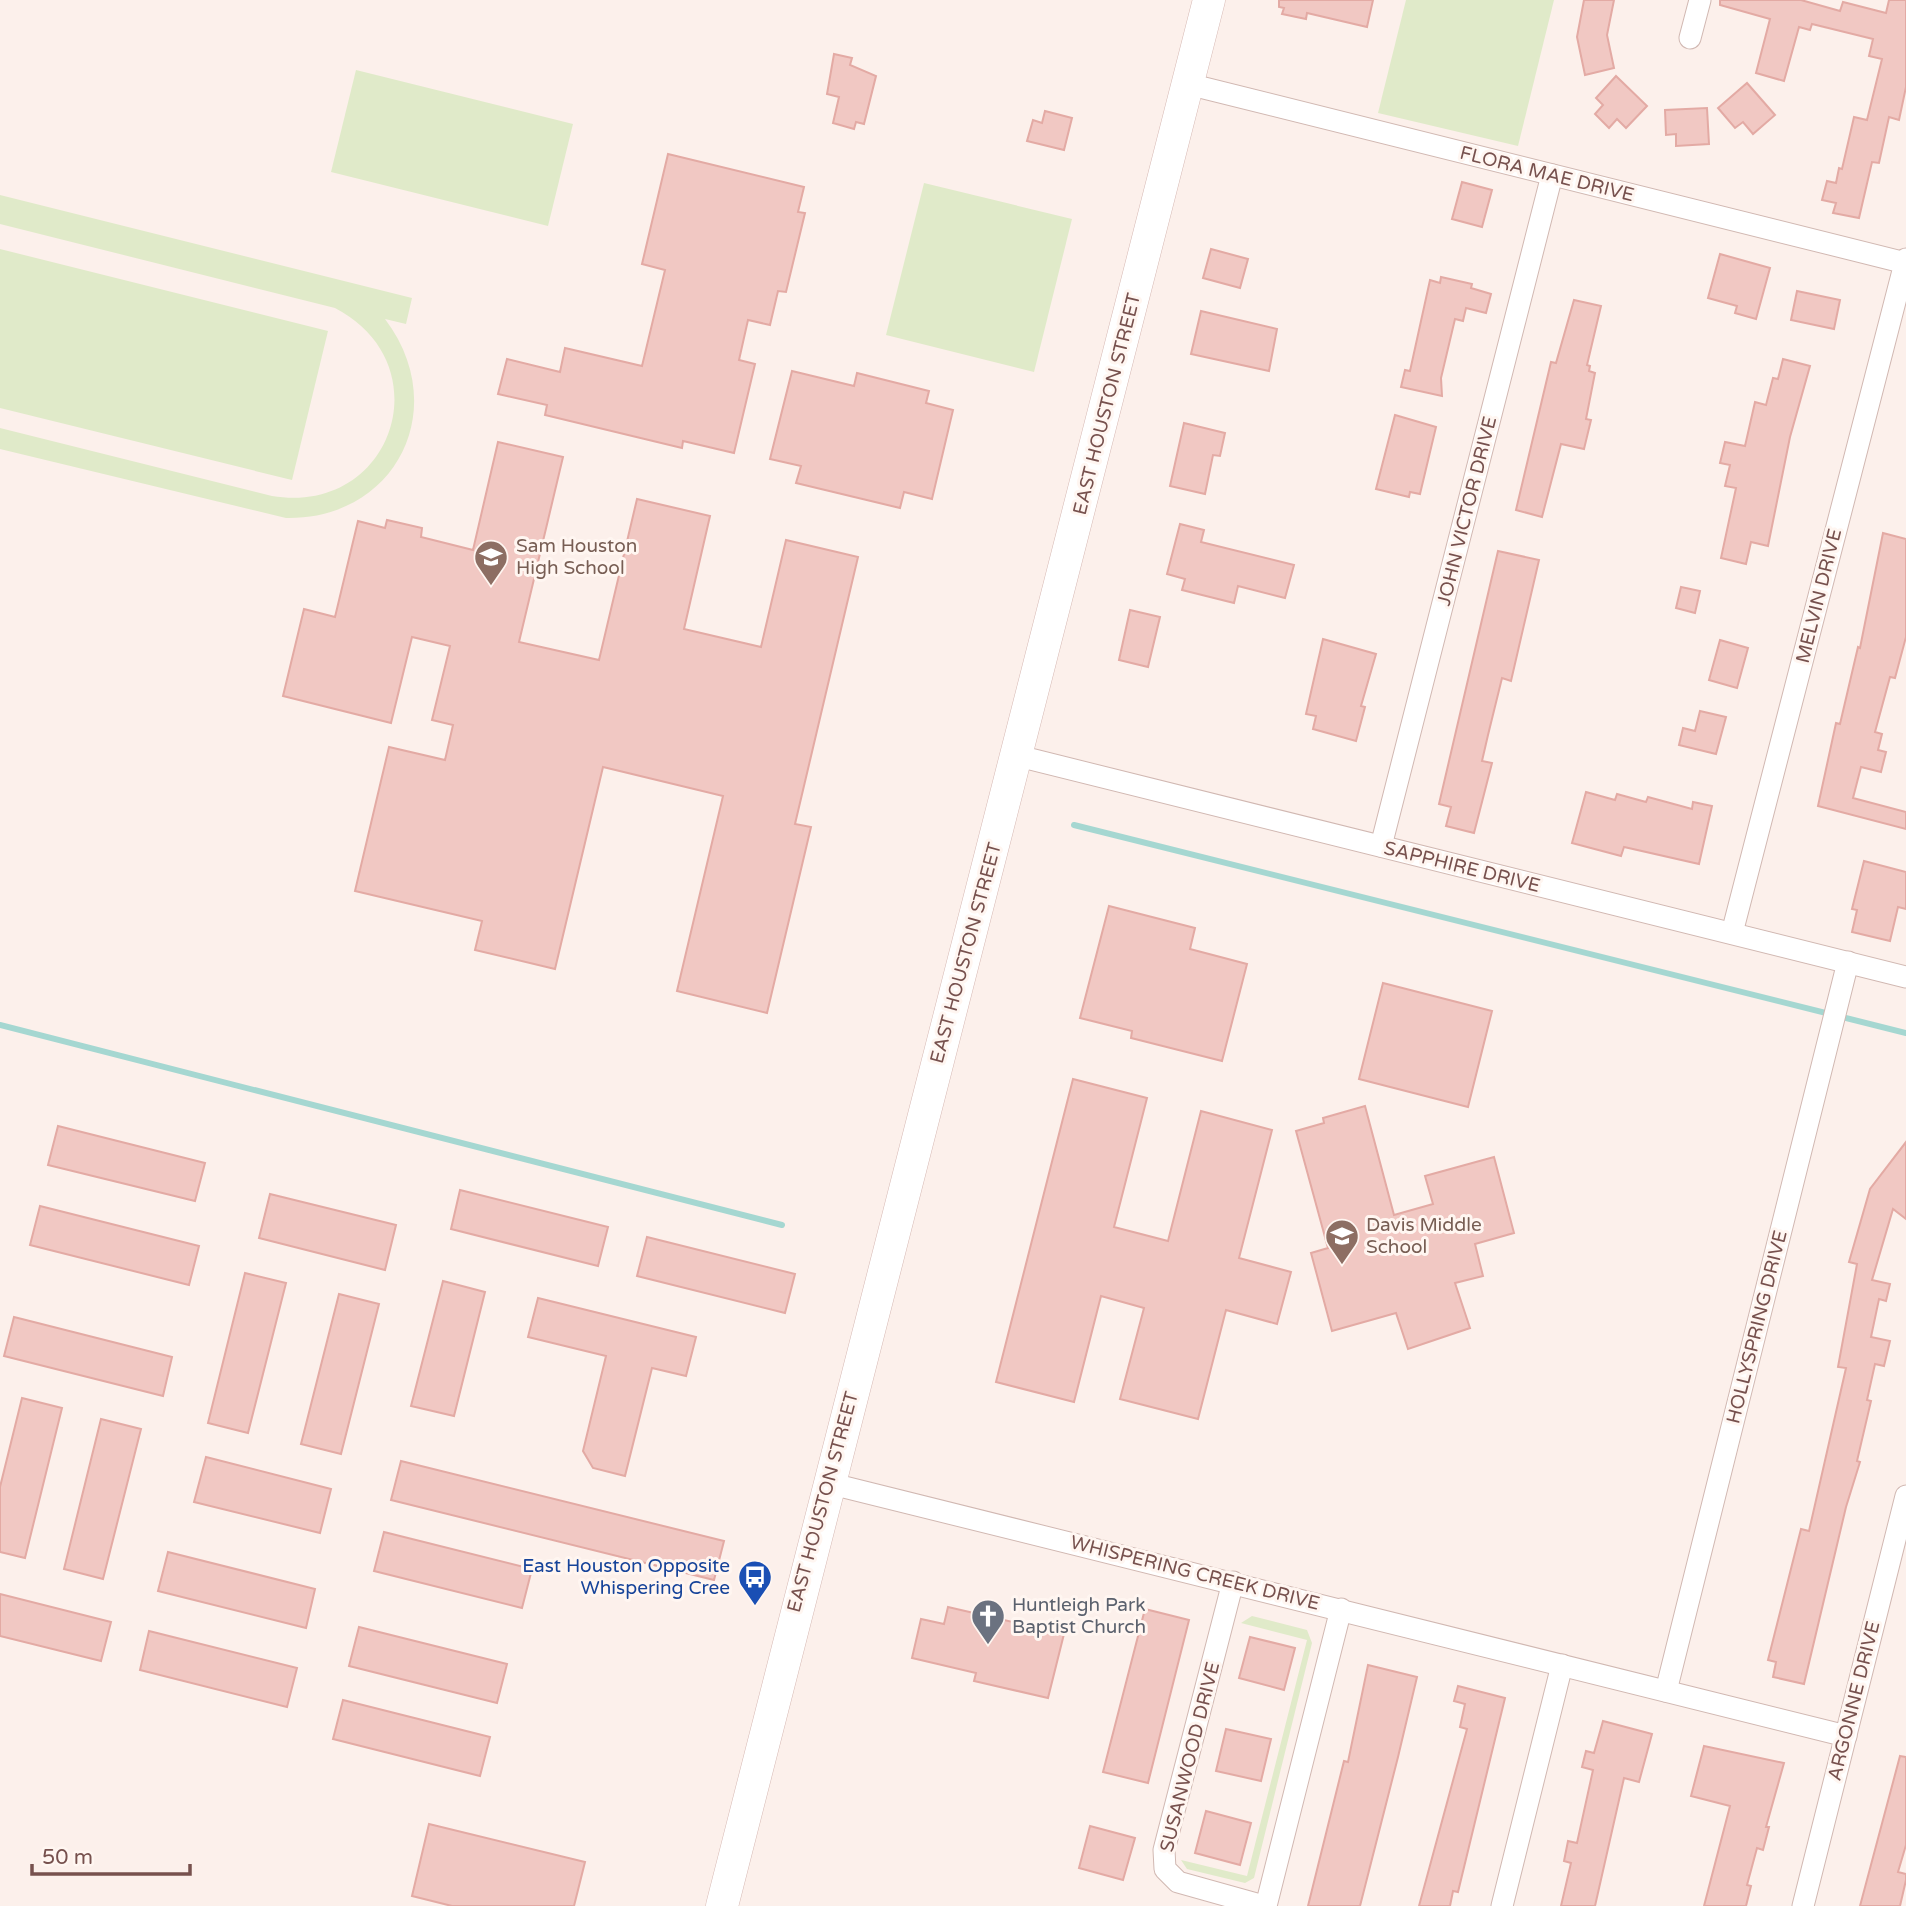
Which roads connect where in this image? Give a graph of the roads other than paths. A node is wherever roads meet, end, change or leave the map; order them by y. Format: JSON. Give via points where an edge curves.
{"nodes":[{"id":1,"x":1209,"y":0,"type":"edge"},
{"id":2,"x":1700,"y":0,"type":"edge"},
{"id":3,"x":1690,"y":38,"type":"dead end"},
{"id":4,"x":1188,"y":84,"type":"junction"},
{"id":5,"x":1552,"y":175,"type":"junction"},
{"id":6,"x":1906,"y":262,"type":"edge"},
{"id":7,"x":1018,"y":756,"type":"junction"},
{"id":8,"x":1381,"y":846,"type":"junction"},
{"id":9,"x":1732,"y":933,"type":"junction"},
{"id":10,"x":1848,"y":962,"type":"junction"},
{"id":11,"x":1906,"y":977,"type":"edge"},
{"id":12,"x":828,"y":1483,"type":"junction"},
{"id":13,"x":1906,"y":1496,"type":"edge"},
{"id":14,"x":1233,"y":1582,"type":"junction"},
{"id":15,"x":1340,"y":1609,"type":"junction"},
{"id":16,"x":1562,"y":1665,"type":"junction"},
{"id":17,"x":1666,"y":1691,"type":"junction"},
{"id":18,"x":1846,"y":1736,"type":"junction"},
{"id":19,"x":722,"y":1906,"type":"edge"},
{"id":20,"x":1265,"y":1906,"type":"edge"},
{"id":21,"x":1502,"y":1906,"type":"edge"},
{"id":22,"x":1803,"y":1906,"type":"edge"}],
"edges":[{"from":1,"to":4,"type":"main road","name":"EAST HOUSTON STREET"},
{"from":2,"to":3,"type":"street"},
{"from":4,"to":5,"type":"street","name":"FLORA MAE DRIVE"},
{"from":4,"to":7,"type":"main road","name":"EAST HOUSTON STREET"},
{"from":5,"to":6,"type":"street","name":"FLORA MAE DRIVE"},
{"from":5,"to":8,"type":"street","name":"JOHN VICTOR DRIVE"},
{"from":6,"to":9,"type":"street","name":"MELVIN DRIVE"},
{"from":7,"to":8,"type":"street","name":"SAPPHIRE DRIVE"},
{"from":7,"to":12,"type":"main road","name":"EAST HOUSTON STREET"},
{"from":8,"to":9,"type":"street","name":"SAPPHIRE DRIVE"},
{"from":9,"to":10,"type":"street","name":"SAPPHIRE DRIVE"},
{"from":10,"to":11,"type":"street","name":"SAPPHIRE DRIVE"},
{"from":10,"to":17,"type":"street","name":"HOLLYSPRING DRIVE"},
{"from":12,"to":14,"type":"street","name":"WHISPERING CREEK DRIVE"},
{"from":12,"to":19,"type":"main road","name":"EAST HOUSTON STREET"},
{"from":13,"to":18,"type":"street","name":"ARGONNE DRIVE"},
{"from":14,"to":15,"type":"street","name":"WHISPERING CREEK DRIVE"},
{"from":14,"to":20,"type":"street","name":"SUSANWOOD DRIVE","via":[[1164,1850],[1166,1869],[1178,1882]]},
{"from":15,"to":16,"type":"street","name":"WHISPERING CREEK DRIVE"},
{"from":15,"to":20,"type":"street","name":"SUSANWOOD DRIVE"},
{"from":16,"to":17,"type":"street","name":"WHISPERING CREEK DRIVE"},
{"from":16,"to":21,"type":"street"},
{"from":17,"to":18,"type":"street"},
{"from":18,"to":22,"type":"street","name":"ARGONNE DRIVE"}]}
